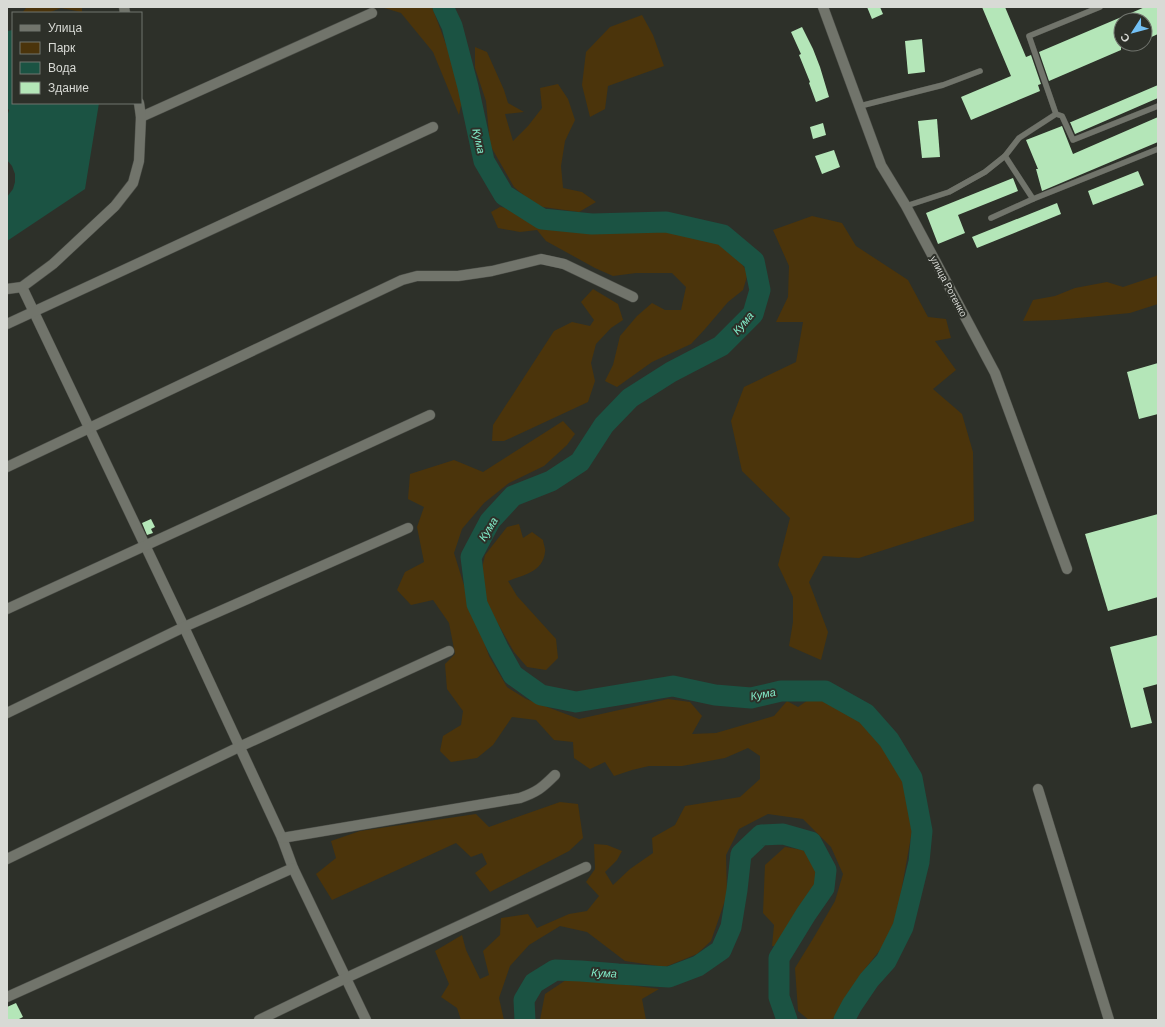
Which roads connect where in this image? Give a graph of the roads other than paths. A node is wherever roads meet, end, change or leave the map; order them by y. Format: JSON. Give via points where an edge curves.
{"nodes":[{"id":1,"x":823,"y":7,"type":"edge"},
{"id":2,"x":1100,"y":7,"type":"edge"},
{"id":3,"x":372,"y":13,"type":"dead end"},
{"id":4,"x":980,"y":72,"type":"dead end"},
{"id":5,"x":139,"y":104,"type":"edge"},
{"id":6,"x":860,"y":106,"type":"junction"},
{"id":7,"x":1158,"y":106,"type":"edge"},
{"id":8,"x":1056,"y":114,"type":"junction"},
{"id":9,"x":141,"y":117,"type":"junction"},
{"id":10,"x":433,"y":127,"type":"dead end"},
{"id":11,"x":1158,"y":149,"type":"edge"},
{"id":12,"x":1005,"y":156,"type":"junction"},
{"id":13,"x":1033,"y":199,"type":"junction"},
{"id":14,"x":906,"y":206,"type":"junction"},
{"id":15,"x":991,"y":218,"type":"dead end"},
{"id":16,"x":22,"y":287,"type":"junction"},
{"id":17,"x":7,"y":289,"type":"edge"},
{"id":18,"x":633,"y":297,"type":"dead end"},
{"id":19,"x":34,"y":311,"type":"junction"},
{"id":20,"x":7,"y":324,"type":"edge"},
{"id":21,"x":430,"y":415,"type":"dead end"},
{"id":22,"x":89,"y":428,"type":"junction"},
{"id":23,"x":7,"y":467,"type":"edge"},
{"id":24,"x":408,"y":528,"type":"dead end"},
{"id":25,"x":145,"y":546,"type":"junction"},
{"id":26,"x":1067,"y":569,"type":"dead end"},
{"id":27,"x":7,"y":609,"type":"edge"},
{"id":28,"x":184,"y":627,"type":"junction"},
{"id":29,"x":449,"y":651,"type":"dead end"},
{"id":30,"x":7,"y":713,"type":"edge"},
{"id":31,"x":239,"y":747,"type":"junction"},
{"id":32,"x":555,"y":775,"type":"dead end"},
{"id":33,"x":1038,"y":789,"type":"dead end"},
{"id":34,"x":282,"y":838,"type":"junction"},
{"id":35,"x":7,"y":859,"type":"edge"},
{"id":36,"x":586,"y":866,"type":"dead end"},
{"id":37,"x":293,"y":868,"type":"junction"},
{"id":38,"x":346,"y":978,"type":"junction"},
{"id":39,"x":7,"y":997,"type":"edge"},
{"id":40,"x":259,"y":1020,"type":"edge"},
{"id":41,"x":366,"y":1020,"type":"edge"},
{"id":42,"x":1109,"y":1020,"type":"edge"}],
"edges":[{"from":1,"to":6,"type":"street","name":"улица Ротенко"},
{"from":2,"to":8,"type":"lane","via":[[1029,36]]},
{"from":3,"to":9,"type":"street"},
{"from":4,"to":6,"type":"lane","via":[[943,85]]},
{"from":5,"to":9,"type":"street"},
{"from":6,"to":14,"type":"street","name":"улица Ротенко","via":[[881,164]]},
{"from":7,"to":8,"type":"lane","via":[[1073,140],[1062,116]]},
{"from":8,"to":12,"type":"lane","via":[[1019,138]]},
{"from":9,"to":16,"type":"street","via":[[139,160],[133,183],[110,211],[53,264]]},
{"from":10,"to":19,"type":"street"},
{"from":11,"to":13,"type":"lane"},
{"from":12,"to":13,"type":"lane"},
{"from":12,"to":14,"type":"lane","via":[[985,172],[949,192]]},
{"from":13,"to":15,"type":"lane"},
{"from":14,"to":26,"type":"street","name":"улица Ротенко","via":[[995,373]]},
{"from":16,"to":17,"type":"street"},
{"from":16,"to":19,"type":"street"},
{"from":18,"to":22,"type":"street","via":[[564,264],[541,259],[458,276],[418,276],[402,280]]},
{"from":19,"to":20,"type":"street"},
{"from":19,"to":22,"type":"street"},
{"from":21,"to":25,"type":"street"},
{"from":22,"to":23,"type":"street"},
{"from":22,"to":25,"type":"street"},
{"from":24,"to":28,"type":"street"},
{"from":25,"to":27,"type":"street"},
{"from":25,"to":28,"type":"street"},
{"from":28,"to":30,"type":"street"},
{"from":28,"to":31,"type":"street"},
{"from":29,"to":31,"type":"street"},
{"from":31,"to":34,"type":"street"},
{"from":31,"to":35,"type":"street"},
{"from":32,"to":34,"type":"street","via":[[542,788],[520,798]]},
{"from":33,"to":42,"type":"street"},
{"from":34,"to":37,"type":"street"},
{"from":36,"to":38,"type":"street"},
{"from":37,"to":38,"type":"street"},
{"from":37,"to":39,"type":"street"},
{"from":38,"to":40,"type":"street"},
{"from":38,"to":41,"type":"street"}]}
